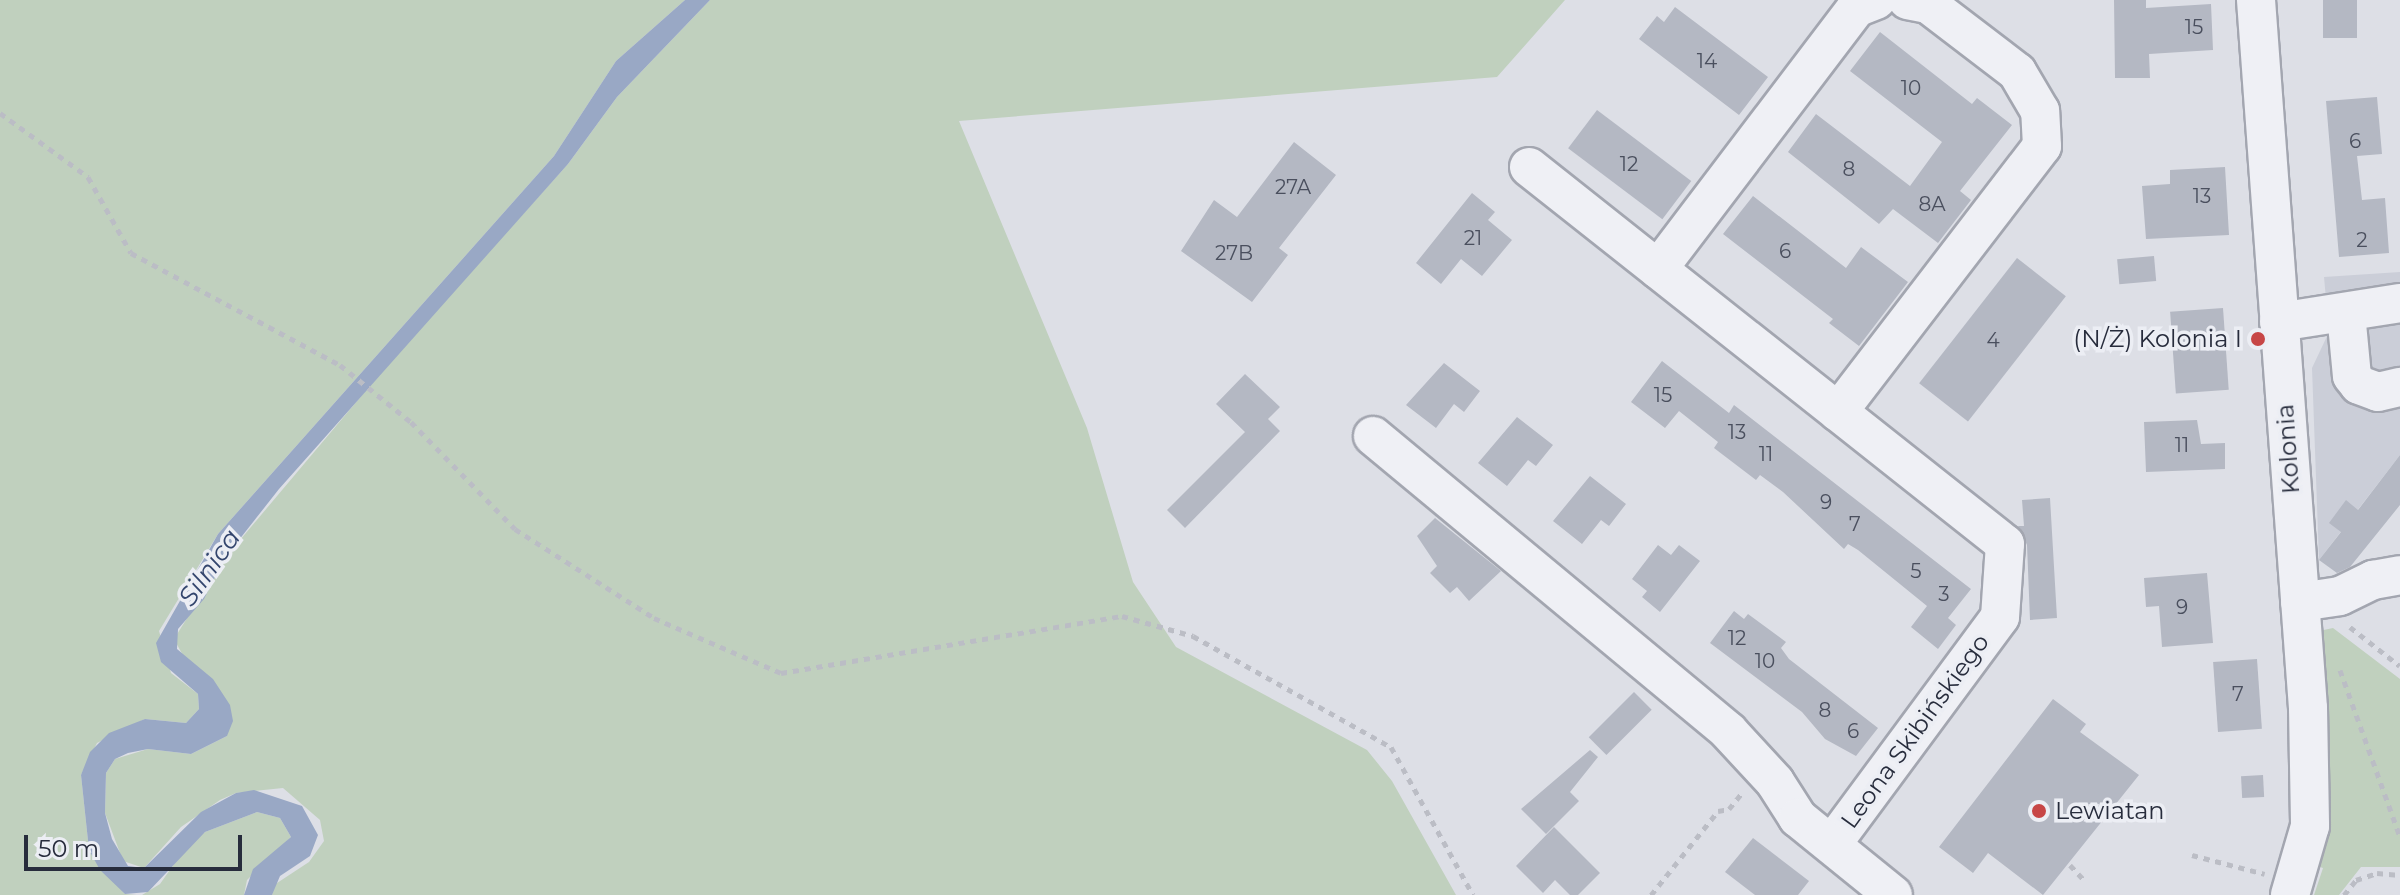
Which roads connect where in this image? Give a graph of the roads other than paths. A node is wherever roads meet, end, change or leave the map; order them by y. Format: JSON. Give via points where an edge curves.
{"nodes":[{"id":1,"x":1876,"y":0,"type":"edge"},
{"id":2,"x":1907,"y":0,"type":"edge"},
{"id":3,"x":2256,"y":0,"type":"edge"},
{"id":4,"x":1529,"y":167,"type":"dead end"},
{"id":5,"x":1658,"y":269,"type":"junction"},
{"id":6,"x":2400,"y":303,"type":"edge"},
{"id":7,"x":2346,"y":313,"type":"junction"},
{"id":8,"x":2279,"y":322,"type":"junction"},
{"id":9,"x":2400,"y":387,"type":"edge"},
{"id":10,"x":1838,"y":412,"type":"junction"},
{"id":11,"x":1373,"y":436,"type":"dead end"},
{"id":12,"x":2400,"y":575,"type":"edge"},
{"id":13,"x":2300,"y":602,"type":"junction"},
{"id":14,"x":1832,"y":844,"type":"junction"},
{"id":15,"x":2283,"y":886,"type":"edge"},
{"id":16,"x":1893,"y":895,"type":"edge"}],
"edges":[{"from":1,"to":5,"type":"street","via":[[1856,8]]},
{"from":2,"to":10,"type":"street","via":[[1928,4],[2017,72],[2040,111],[2042,146]]},
{"from":3,"to":8,"type":"street","name":"Kolonia"},
{"from":4,"to":5,"type":"street","name":"Leona Skibińskiego"},
{"from":5,"to":10,"type":"street","name":"Leona Skibińskiego"},
{"from":6,"to":7,"type":"street"},
{"from":7,"to":8,"type":"street"},
{"from":7,"to":9,"type":"street","via":[[2352,376],[2378,392]]},
{"from":8,"to":13,"type":"street","name":"Kolonia"},
{"from":10,"to":14,"type":"street","name":"Leona Skibińskiego","via":[[2005,544],[2000,617]]},
{"from":11,"to":14,"type":"street","via":[[1728,731],[1775,782],[1798,818]]},
{"from":12,"to":13,"type":"street","via":[[2373,580],[2340,596]]},
{"from":13,"to":15,"type":"street","name":"Kolonia","via":[[2310,826]]},
{"from":14,"to":16,"type":"street"}]}
